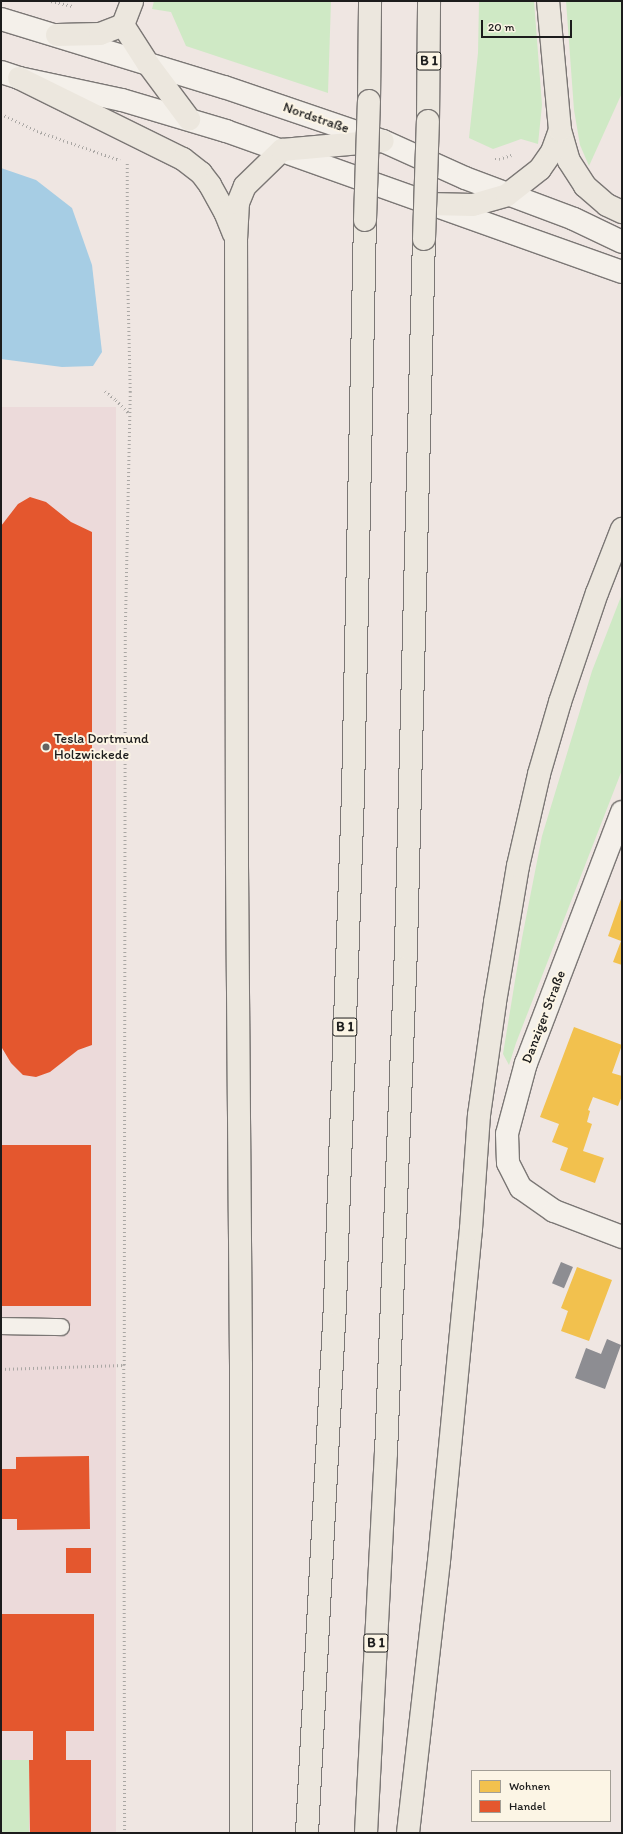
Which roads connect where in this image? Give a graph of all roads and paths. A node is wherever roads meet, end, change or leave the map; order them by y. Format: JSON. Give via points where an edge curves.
{"nodes":[{"id":1,"x":132,"y":1,"type":"edge"},
{"id":2,"x":370,"y":1,"type":"edge"},
{"id":3,"x":429,"y":1,"type":"edge"},
{"id":4,"x":548,"y":1,"type":"edge"},
{"id":5,"x":1,"y":19,"type":"edge"},
{"id":6,"x":123,"y":25,"type":"junction"},
{"id":7,"x":57,"y":35,"type":"junction"},
{"id":8,"x":148,"y":64,"type":"junction"},
{"id":9,"x":10,"y":75,"type":"edge"},
{"id":10,"x":1,"y":114,"type":"edge"},
{"id":11,"x":189,"y":119,"type":"junction"},
{"id":12,"x":560,"y":130,"type":"junction"},
{"id":13,"x":127,"y":133,"type":"junction"},
{"id":14,"x":383,"y":141,"type":"junction"},
{"id":15,"x":282,"y":150,"type":"junction"},
{"id":16,"x":127,"y":162,"type":"junction"},
{"id":17,"x":134,"y":165,"type":"dead end"},
{"id":18,"x":507,"y":195,"type":"junction"},
{"id":19,"x":428,"y":204,"type":"junction"},
{"id":20,"x":622,"y":212,"type":"edge"},
{"id":21,"x":236,"y":240,"type":"junction"},
{"id":22,"x":622,"y":242,"type":"edge"},
{"id":23,"x":622,"y":272,"type":"edge"},
{"id":24,"x":105,"y":391,"type":"dead end"},
{"id":25,"x":129,"y":414,"type":"junction"},
{"id":26,"x":622,"y":529,"type":"edge"},
{"id":27,"x":622,"y":812,"type":"edge"},
{"id":28,"x":622,"y":1237,"type":"edge"},
{"id":29,"x":1,"y":1326,"type":"edge"},
{"id":30,"x":61,"y":1327,"type":"dead end"},
{"id":31,"x":124,"y":1365,"type":"junction"},
{"id":32,"x":1,"y":1369,"type":"edge"},
{"id":33,"x":125,"y":1833,"type":"edge"},
{"id":34,"x":241,"y":1833,"type":"edge"},
{"id":35,"x":307,"y":1833,"type":"edge"},
{"id":36,"x":366,"y":1833,"type":"edge"},
{"id":37,"x":408,"y":1833,"type":"edge"}],
"edges":[{"from":1,"to":6,"type":"highway"},
{"from":2,"to":35,"type":"highway","number":"B 1","bridge":true,"via":[[354,793],[335,1304]]},
{"from":3,"to":36,"type":"highway","number":"B 1","bridge":true,"via":[[406,948],[386,1453]]},
{"from":4,"to":12,"type":"highway"},
{"from":5,"to":7,"type":"main road","name":"Nordstraße"},
{"from":6,"to":7,"type":"highway","via":[[100,34]]},
{"from":6,"to":8,"type":"highway"},
{"from":7,"to":8,"type":"main road","name":"Nordstraße"},
{"from":8,"to":11,"type":"highway"},
{"from":8,"to":14,"type":"main road","name":"Nordstraße"},
{"from":9,"to":11,"type":"main road","via":[[122,100]]},
{"from":9,"to":13,"type":"highway"},
{"from":10,"to":16,"type":"path","via":[[37,131]]},
{"from":11,"to":15,"type":"main road"},
{"from":12,"to":18,"type":"highway","via":[[552,152],[540,169]]},
{"from":12,"to":20,"type":"highway","via":[[569,161],[585,186],[607,205]]},
{"from":13,"to":16,"type":"path"},
{"from":13,"to":21,"type":"highway","via":[[182,160],[200,173],[225,212]]},
{"from":14,"to":15,"type":"highway"},
{"from":14,"to":18,"type":"main road","name":"Nordstraße"},
{"from":15,"to":19,"type":"main road"},
{"from":15,"to":21,"type":"highway","via":[[245,186],[238,203]]},
{"from":16,"to":17,"type":"path"},
{"from":16,"to":25,"type":"path"},
{"from":18,"to":19,"type":"highway","via":[[473,205]]},
{"from":18,"to":22,"type":"main road","name":"Nordstraße","via":[[574,219]]},
{"from":19,"to":23,"type":"main road"},
{"from":21,"to":34,"type":"highway"},
{"from":24,"to":25,"type":"path"},
{"from":25,"to":31,"type":"path","via":[[125,633]]},
{"from":26,"to":37,"type":"highway","via":[[560,702],[540,774],[518,866],[496,995],[479,1115],[472,1229],[440,1553]]},
{"from":27,"to":28,"type":"main road","name":"Danziger Straße","via":[[526,1063],[507,1134],[508,1163],[521,1188],[554,1211]]},
{"from":29,"to":30,"type":"lane"},
{"from":31,"to":32,"type":"path"},
{"from":31,"to":33,"type":"path"}]}
